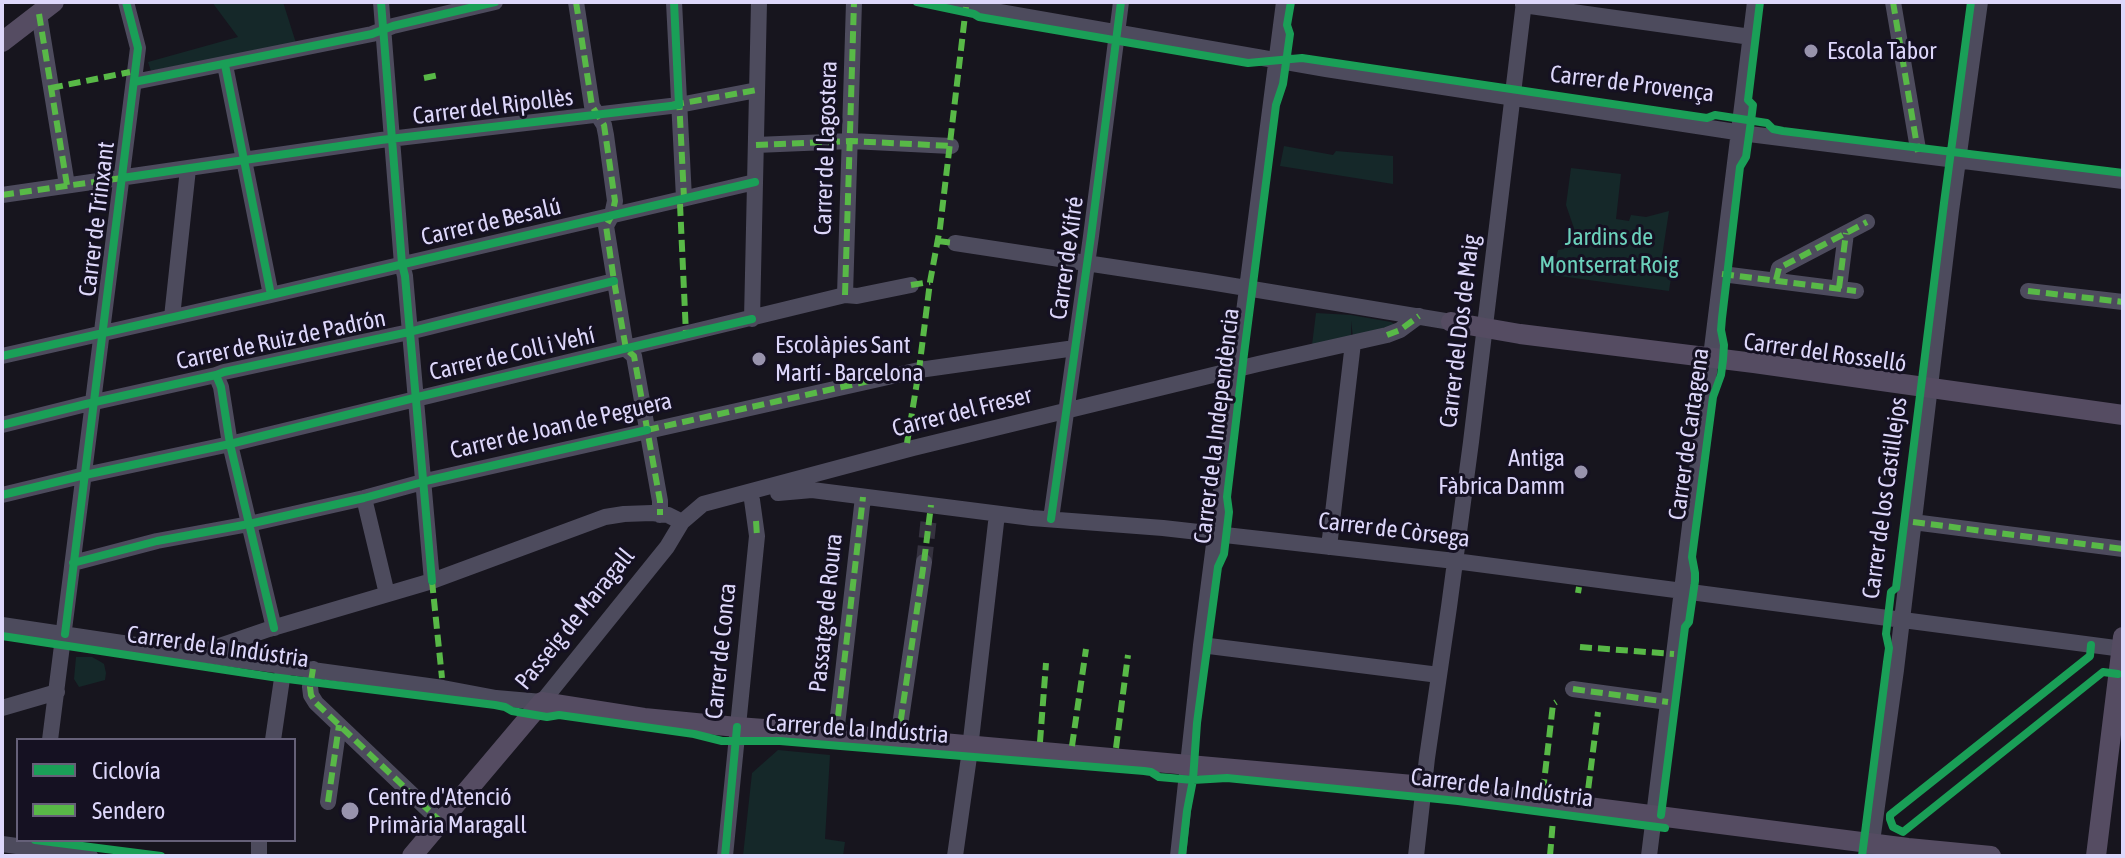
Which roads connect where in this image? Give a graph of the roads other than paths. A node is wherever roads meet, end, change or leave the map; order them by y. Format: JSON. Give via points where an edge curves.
{"nodes":[{"id":1,"x":126,"y":2,"type":"edge"},
{"id":2,"x":381,"y":2,"type":"edge"},
{"id":3,"x":495,"y":2,"type":"edge"},
{"id":4,"x":576,"y":2,"type":"edge"},
{"id":5,"x":674,"y":2,"type":"edge"},
{"id":6,"x":759,"y":2,"type":"edge"},
{"id":7,"x":854,"y":2,"type":"edge"},
{"id":8,"x":943,"y":2,"type":"edge"},
{"id":9,"x":1121,"y":2,"type":"edge"},
{"id":10,"x":1284,"y":2,"type":"edge"},
{"id":11,"x":1755,"y":2,"type":"edge"},
{"id":12,"x":1893,"y":2,"type":"edge"},
{"id":13,"x":1980,"y":2,"type":"edge"},
{"id":14,"x":1523,"y":4,"type":"edge"},
{"id":15,"x":46,"y":8,"type":"edge"},
{"id":16,"x":384,"y":29,"type":"junction"},
{"id":17,"x":1117,"y":33,"type":"junction"},
{"id":18,"x":1751,"y":37,"type":"junction"},
{"id":19,"x":2,"y":42,"type":"edge"},
{"id":20,"x":1277,"y":61,"type":"junction"},
{"id":21,"x":225,"y":65,"type":"junction"},
{"id":22,"x":134,"y":82,"type":"junction"},
{"id":23,"x":757,"y":90,"type":"junction"},
{"id":24,"x":1512,"y":98,"type":"junction"},
{"id":25,"x":679,"y":105,"type":"junction"},
{"id":26,"x":598,"y":114,"type":"junction"},
{"id":27,"x":1739,"y":133,"type":"junction"},
{"id":28,"x":392,"y":140,"type":"junction"},
{"id":29,"x":851,"y":141,"type":"junction"},
{"id":30,"x":756,"y":145,"type":"junction"},
{"id":31,"x":951,"y":146,"type":"dead end"},
{"id":32,"x":1919,"y":155,"type":"junction"},
{"id":33,"x":243,"y":160,"type":"junction"},
{"id":34,"x":1959,"y":160,"type":"junction"},
{"id":35,"x":188,"y":169,"type":"junction"},
{"id":36,"x":122,"y":178,"type":"junction"},
{"id":37,"x":2123,"y":181,"type":"edge"},
{"id":38,"x":755,"y":182,"type":"junction"},
{"id":39,"x":67,"y":185,"type":"junction"},
{"id":40,"x":2,"y":195,"type":"edge"},
{"id":41,"x":684,"y":198,"type":"junction"},
{"id":42,"x":612,"y":215,"type":"junction"},
{"id":43,"x":1867,"y":222,"type":"dead end"},
{"id":44,"x":1846,"y":233,"type":"junction"},
{"id":45,"x":955,"y":243,"type":"dead end"},
{"id":46,"x":402,"y":264,"type":"junction"},
{"id":47,"x":1087,"y":264,"type":"junction"},
{"id":48,"x":1722,"y":274,"type":"junction"},
{"id":49,"x":1776,"y":280,"type":"junction"},
{"id":50,"x":614,"y":281,"type":"junction"},
{"id":51,"x":911,"y":285,"type":"dead end"},
{"id":52,"x":1248,"y":288,"type":"junction"},
{"id":53,"x":1839,"y":288,"type":"junction"},
{"id":54,"x":1856,"y":291,"type":"dead end"},
{"id":55,"x":2028,"y":291,"type":"dead end"},
{"id":56,"x":271,"y":295,"type":"junction"},
{"id":57,"x":845,"y":295,"type":"junction"},
{"id":58,"x":2123,"y":302,"type":"edge"},
{"id":59,"x":1419,"y":316,"type":"junction"},
{"id":60,"x":172,"y":317,"type":"junction"},
{"id":61,"x":752,"y":319,"type":"junction"},
{"id":62,"x":1451,"y":322,"type":"joint"},
{"id":63,"x":1484,"y":328,"type":"junction"},
{"id":64,"x":409,"y":332,"type":"junction"},
{"id":65,"x":103,"y":333,"type":"junction"},
{"id":66,"x":1353,"y":343,"type":"junction"},
{"id":67,"x":1075,"y":348,"type":"junction"},
{"id":68,"x":626,"y":349,"type":"junction"},
{"id":69,"x":2,"y":356,"type":"edge"},
{"id":70,"x":1711,"y":358,"type":"junction"},
{"id":71,"x":1237,"y":370,"type":"junction"},
{"id":72,"x":216,"y":375,"type":"junction"},
{"id":73,"x":1930,"y":388,"type":"junction"},
{"id":74,"x":414,"y":398,"type":"junction"},
{"id":75,"x":94,"y":402,"type":"junction"},
{"id":76,"x":1065,"y":412,"type":"junction"},
{"id":77,"x":2123,"y":415,"type":"edge"},
{"id":78,"x":2,"y":425,"type":"edge"},
{"id":79,"x":647,"y":430,"type":"junction"},
{"id":80,"x":230,"y":444,"type":"junction"},
{"id":81,"x":849,"y":465,"type":"junction"},
{"id":82,"x":85,"y":475,"type":"junction"},
{"id":83,"x":423,"y":482,"type":"junction"},
{"id":84,"x":2,"y":495,"type":"edge"},
{"id":85,"x":858,"y":496,"type":"junction"},
{"id":86,"x":364,"y":498,"type":"junction"},
{"id":87,"x":752,"y":500,"type":"junction"},
{"id":88,"x":660,"y":508,"type":"junction"},
{"id":89,"x":997,"y":514,"type":"junction"},
{"id":90,"x":1051,"y":519,"type":"junction"},
{"id":91,"x":682,"y":522,"type":"junction"},
{"id":92,"x":1913,"y":522,"type":"junction"},
{"id":93,"x":249,"y":524,"type":"junction"},
{"id":94,"x":1215,"y":534,"type":"junction"},
{"id":95,"x":670,"y":542,"type":"junction"},
{"id":96,"x":1329,"y":547,"type":"junction"},
{"id":97,"x":2123,"y":549,"type":"edge"},
{"id":98,"x":1455,"y":561,"type":"junction"},
{"id":99,"x":924,"y":562,"type":"tunnel mouth"},
{"id":100,"x":73,"y":563,"type":"junction"},
{"id":101,"x":432,"y":581,"type":"junction"},
{"id":102,"x":1683,"y":590,"type":"junction"},
{"id":103,"x":387,"y":594,"type":"junction"},
{"id":104,"x":1902,"y":619,"type":"junction"},
{"id":105,"x":2,"y":625,"type":"edge"},
{"id":106,"x":274,"y":628,"type":"junction"},
{"id":107,"x":65,"y":634,"type":"junction"},
{"id":108,"x":1201,"y":645,"type":"junction"},
{"id":109,"x":2122,"y":645,"type":"edge"},
{"id":110,"x":196,"y":654,"type":"junction"},
{"id":111,"x":284,"y":665,"type":"junction"},
{"id":112,"x":313,"y":669,"type":"junction"},
{"id":113,"x":1439,"y":675,"type":"junction"},
{"id":114,"x":1573,"y":689,"type":"dead end"},
{"id":115,"x":57,"y":692,"type":"junction"},
{"id":116,"x":542,"y":702,"type":"junction"},
{"id":117,"x":1668,"y":702,"type":"junction"},
{"id":118,"x":2,"y":708,"type":"edge"},
{"id":119,"x":339,"y":725,"type":"junction"},
{"id":120,"x":737,"y":727,"type":"junction"},
{"id":121,"x":836,"y":734,"type":"junction"},
{"id":122,"x":50,"y":738,"type":"edge"},
{"id":123,"x":273,"y":738,"type":"edge"},
{"id":124,"x":898,"y":739,"type":"junction"},
{"id":125,"x":971,"y":746,"type":"junction"},
{"id":126,"x":1188,"y":764,"type":"junction"},
{"id":127,"x":1424,"y":786,"type":"junction"},
{"id":128,"x":328,"y":802,"type":"dead end"},
{"id":129,"x":1655,"y":814,"type":"junction"},
{"id":130,"x":441,"y":822,"type":"junction"},
{"id":131,"x":2,"y":844,"type":"edge"},
{"id":132,"x":36,"y":848,"type":"edge"},
{"id":133,"x":1871,"y":849,"type":"edge"},
{"id":134,"x":90,"y":856,"type":"edge"},
{"id":135,"x":412,"y":856,"type":"edge"},
{"id":136,"x":725,"y":856,"type":"edge"},
{"id":137,"x":955,"y":856,"type":"edge"},
{"id":138,"x":1178,"y":856,"type":"edge"},
{"id":139,"x":1416,"y":856,"type":"edge"},
{"id":140,"x":1649,"y":856,"type":"edge"},
{"id":141,"x":1991,"y":856,"type":"edge"},
{"id":142,"x":2096,"y":856,"type":"edge"}],
"edges":[{"from":1,"to":22,"type":"street","name":"Carrer de Trinxant","via":[[138,48]]},
{"from":2,"to":16,"type":"street"},
{"from":3,"to":16,"type":"street"},
{"from":4,"to":26,"type":"street","via":[[592,106]]},
{"from":5,"to":25,"type":"street"},
{"from":6,"to":23,"type":"street"},
{"from":7,"to":29,"type":"street","name":"Carrer de Llagostera"},
{"from":8,"to":17,"type":"street","name":"Carrer de Provença"},
{"from":9,"to":17,"type":"street","name":"Carrer de Xifré"},
{"from":10,"to":20,"type":"street","name":"Carrer de la Independència"},
{"from":11,"to":18,"type":"street","name":"Carrer de Cartagena"},
{"from":12,"to":32,"type":"street"},
{"from":13,"to":34,"type":"street","name":"Carrer de los Castillejos"},
{"from":14,"to":18,"type":"street"},
{"from":14,"to":24,"type":"street","name":"Carrer del Dos de Maig"},
{"from":15,"to":19,"type":"main road"},
{"from":15,"to":39,"type":"street"},
{"from":16,"to":21,"type":"street"},
{"from":16,"to":28,"type":"street"},
{"from":17,"to":20,"type":"street","name":"Carrer de Provença"},
{"from":17,"to":47,"type":"street","name":"Carrer de Xifré"},
{"from":18,"to":27,"type":"street","name":"Carrer de Cartagena"},
{"from":20,"to":24,"type":"street","name":"Carrer de Provença"},
{"from":20,"to":52,"type":"street","name":"Carrer de la Independència"},
{"from":21,"to":22,"type":"street"},
{"from":21,"to":33,"type":"street"},
{"from":22,"to":36,"type":"street","name":"Carrer de Trinxant"},
{"from":23,"to":25,"type":"street","name":"Carrer del Ripollès"},
{"from":23,"to":30,"type":"street"},
{"from":24,"to":27,"type":"street","name":"Carrer de Provença"},
{"from":24,"to":63,"type":"street","name":"Carrer del Dos de Maig"},
{"from":25,"to":26,"type":"street","name":"Carrer del Ripollès"},
{"from":25,"to":41,"type":"street"},
{"from":26,"to":28,"type":"street","name":"Carrer del Ripollès"},
{"from":26,"to":42,"type":"street","via":[[615,201]]},
{"from":27,"to":32,"type":"street","name":"Carrer de Provença"},
{"from":27,"to":48,"type":"street","name":"Carrer de Cartagena"},
{"from":28,"to":33,"type":"street","name":"Carrer del Ripollès"},
{"from":28,"to":46,"type":"street"},
{"from":29,"to":30,"type":"street"},
{"from":29,"to":31,"type":"street"},
{"from":29,"to":57,"type":"street","name":"Carrer de Llagostera"},
{"from":30,"to":38,"type":"street"},
{"from":32,"to":34,"type":"street","name":"Carrer de Provença"},
{"from":33,"to":35,"type":"street","name":"Carrer del Ripollès"},
{"from":33,"to":56,"type":"street"},
{"from":34,"to":37,"type":"street","name":"Carrer de Provença"},
{"from":34,"to":73,"type":"street","name":"Carrer de los Castillejos"},
{"from":35,"to":36,"type":"street","name":"Carrer del Ripollès"},
{"from":35,"to":60,"type":"street"},
{"from":36,"to":39,"type":"street","name":"Carrer del Ripollès"},
{"from":36,"to":65,"type":"street","name":"Carrer de Trinxant"},
{"from":38,"to":41,"type":"street","name":"Carrer de Besalú"},
{"from":38,"to":61,"type":"street"},
{"from":39,"to":40,"type":"street","name":"Carrer del Ripollès"},
{"from":41,"to":42,"type":"street","name":"Carrer de Besalú"},
{"from":42,"to":46,"type":"street","name":"Carrer de Besalú"},
{"from":42,"to":50,"type":"street","via":[[606,226]]},
{"from":43,"to":44,"type":"street"},
{"from":44,"to":49,"type":"street","via":[[1779,268]]},
{"from":44,"to":53,"type":"street"},
{"from":45,"to":47,"type":"street","name":"Carrer del Rosselló"},
{"from":46,"to":56,"type":"street","name":"Carrer de Besalú"},
{"from":46,"to":64,"type":"street"},
{"from":47,"to":52,"type":"street","name":"Carrer del Rosselló"},
{"from":47,"to":67,"type":"street","name":"Carrer de Xifré"},
{"from":48,"to":49,"type":"street"},
{"from":48,"to":70,"type":"street","name":"Carrer de Cartagena"},
{"from":49,"to":53,"type":"street"},
{"from":50,"to":64,"type":"street","name":"Carrer de Ruiz de Padrón"},
{"from":50,"to":68,"type":"street"},
{"from":51,"to":57,"type":"street","name":"Carrer de Coll i Vehí"},
{"from":52,"to":59,"type":"street","name":"Carrer del Rosselló"},
{"from":52,"to":71,"type":"street","name":"Carrer de la Independència"},
{"from":53,"to":54,"type":"street"},
{"from":55,"to":58,"type":"street"},
{"from":56,"to":60,"type":"street","name":"Carrer de Besalú"},
{"from":57,"to":61,"type":"street","name":"Carrer de Coll i Vehí"},
{"from":59,"to":62,"type":"street","name":"Carrer del Rosselló"},
{"from":59,"to":66,"type":"street","name":"Carrer del Freser","via":[[1400,330]]},
{"from":60,"to":65,"type":"street","name":"Carrer de Besalú"},
{"from":61,"to":68,"type":"street","name":"Carrer de Coll i Vehí"},
{"from":62,"to":63,"type":"main road","name":"Carrer del Rosselló"},
{"from":63,"to":70,"type":"main road","name":"Carrer del Rosselló"},
{"from":63,"to":98,"type":"street","name":"Carrer del Dos de Maig"},
{"from":64,"to":72,"type":"street","name":"Carrer de Ruiz de Padrón"},
{"from":64,"to":74,"type":"street"},
{"from":65,"to":69,"type":"street","name":"Carrer de Besalú"},
{"from":65,"to":75,"type":"street","name":"Carrer de Trinxant"},
{"from":66,"to":71,"type":"street","name":"Carrer del Freser"},
{"from":66,"to":96,"type":"street"},
{"from":67,"to":76,"type":"street","name":"Carrer de Xifré"},
{"from":67,"to":79,"type":"street","name":"Carrer de Joan de Peguera","via":[[919,370]]},
{"from":68,"to":74,"type":"street","name":"Carrer de Coll i Vehí"},
{"from":68,"to":79,"type":"street","via":[[634,356]]},
{"from":70,"to":73,"type":"main road","name":"Carrer del Rosselló"},
{"from":70,"to":102,"type":"street","name":"Carrer de Cartagena"},
{"from":71,"to":76,"type":"street","name":"Carrer del Freser"},
{"from":71,"to":94,"type":"street","name":"Carrer de la Independència"},
{"from":72,"to":75,"type":"street","name":"Carrer de Ruiz de Padrón"},
{"from":72,"to":80,"type":"street"},
{"from":73,"to":77,"type":"main road","name":"Carrer del Rosselló"},
{"from":73,"to":92,"type":"street","name":"Carrer de los Castillejos"},
{"from":74,"to":80,"type":"street","name":"Carrer de Coll i Vehí"},
{"from":74,"to":83,"type":"street"},
{"from":75,"to":78,"type":"street","name":"Carrer de Ruiz de Padrón"},
{"from":75,"to":82,"type":"street","name":"Carrer de Trinxant"},
{"from":76,"to":81,"type":"street","name":"Carrer del Freser"},
{"from":76,"to":90,"type":"street","name":"Carrer de Xifré"},
{"from":79,"to":83,"type":"street","name":"Carrer de Joan de Peguera"},
{"from":79,"to":88,"type":"street"},
{"from":80,"to":82,"type":"street","name":"Carrer de Coll i Vehí"},
{"from":80,"to":93,"type":"street"},
{"from":81,"to":85,"type":"street","name":"Passatge de Roura","via":[[848,488]]},
{"from":81,"to":91,"type":"street","name":"Carrer del Freser","via":[[710,501]]},
{"from":82,"to":84,"type":"street","name":"Carrer de Coll i Vehí"},
{"from":82,"to":100,"type":"street","name":"Carrer de Trinxant"},
{"from":83,"to":86,"type":"street","name":"Carrer de Joan de Peguera"},
{"from":83,"to":101,"type":"street"},
{"from":85,"to":87,"type":"street","name":"Carrer de Còrsega","via":[[812,490]]},
{"from":85,"to":89,"type":"street","name":"Carrer de Còrsega","via":[[930,511]]},
{"from":85,"to":121,"type":"street","name":"Passatge de Roura"},
{"from":86,"to":93,"type":"street","name":"Carrer de Joan de Peguera"},
{"from":86,"to":103,"type":"street"},
{"from":87,"to":95,"type":"street","name":"Carrer de Còrsega","via":[[706,512]]},
{"from":87,"to":120,"type":"street","name":"Carrer de Conca","via":[[757,536]]},
{"from":88,"to":91,"type":"street"},
{"from":88,"to":101,"type":"street","via":[[605,517]]},
{"from":89,"to":90,"type":"street","name":"Carrer de Còrsega"},
{"from":89,"to":125,"type":"street"},
{"from":90,"to":94,"type":"street","name":"Carrer de Còrsega"},
{"from":91,"to":95,"type":"street","name":"Passeig de Maragall"},
{"from":92,"to":97,"type":"street"},
{"from":92,"to":104,"type":"street","name":"Carrer de los Castillejos"},
{"from":93,"to":100,"type":"street","name":"Carrer de Joan de Peguera"},
{"from":93,"to":106,"type":"street"},
{"from":94,"to":96,"type":"street","name":"Carrer de Còrsega"},
{"from":94,"to":108,"type":"street","name":"Carrer de la Independència"},
{"from":95,"to":116,"type":"street","name":"Passeig de Maragall"},
{"from":96,"to":98,"type":"street","name":"Carrer de Còrsega"},
{"from":98,"to":102,"type":"street","name":"Carrer de Còrsega"},
{"from":98,"to":113,"type":"street","name":"Carrer del Dos de Maig"},
{"from":99,"to":124,"type":"street"},
{"from":100,"to":107,"type":"street","name":"Carrer de Trinxant"},
{"from":101,"to":103,"type":"street"},
{"from":102,"to":104,"type":"street","name":"Carrer de Còrsega"},
{"from":102,"to":117,"type":"street","name":"Carrer de Cartagena"},
{"from":103,"to":106,"type":"street"},
{"from":104,"to":109,"type":"street","name":"Carrer de Còrsega"},
{"from":104,"to":133,"type":"street","name":"Carrer de los Castillejos"},
{"from":105,"to":107,"type":"street","name":"Carrer de la Indústria"},
{"from":106,"to":110,"type":"street"},
{"from":107,"to":110,"type":"street","name":"Carrer de la Indústria"},
{"from":107,"to":115,"type":"street","name":"Carrer de Trinxant"},
{"from":108,"to":113,"type":"street"},
{"from":108,"to":126,"type":"street","name":"Carrer de la Independència"},
{"from":109,"to":142,"type":"main road"},
{"from":110,"to":111,"type":"street","name":"Carrer de la Indústria"},
{"from":111,"to":112,"type":"street","name":"Carrer de la Indústria"},
{"from":111,"to":123,"type":"street"},
{"from":112,"to":116,"type":"street","name":"Carrer de la Indústria"},
{"from":112,"to":119,"type":"street","via":[[311,695]]},
{"from":113,"to":127,"type":"street","name":"Carrer del Dos de Maig"},
{"from":114,"to":117,"type":"street"},
{"from":115,"to":118,"type":"street"},
{"from":115,"to":122,"type":"street","name":"Carrer de Trinxant"},
{"from":116,"to":120,"type":"main road","name":"Carrer de la Indústria"},
{"from":116,"to":130,"type":"main road","name":"Passeig de Maragall"},
{"from":117,"to":129,"type":"street","name":"Carrer de Cartagena"},
{"from":119,"to":128,"type":"street"},
{"from":119,"to":130,"type":"street"},
{"from":120,"to":121,"type":"main road","name":"Carrer de la Indústria"},
{"from":120,"to":136,"type":"street","name":"Carrer de Conca"},
{"from":121,"to":124,"type":"main road","name":"Carrer de la Indústria"},
{"from":124,"to":125,"type":"main road","name":"Carrer de la Indústria"},
{"from":125,"to":126,"type":"main road","name":"Carrer de la Indústria"},
{"from":125,"to":137,"type":"street"},
{"from":126,"to":127,"type":"main road","name":"Carrer de la Indústria"},
{"from":126,"to":138,"type":"street","name":"Carrer de la Independència"},
{"from":127,"to":129,"type":"main road","name":"Carrer de la Indústria"},
{"from":127,"to":139,"type":"street","name":"Carrer del Dos de Maig"},
{"from":129,"to":133,"type":"main road","name":"Carrer de la Indústria"},
{"from":129,"to":140,"type":"street","name":"Carrer de Cartagena"},
{"from":130,"to":135,"type":"main road","name":"Passeig de Maragall"},
{"from":131,"to":132,"type":"street"},
{"from":132,"to":134,"type":"street"},
{"from":133,"to":141,"type":"main road","name":"Carrer de la Indústria"}]}
